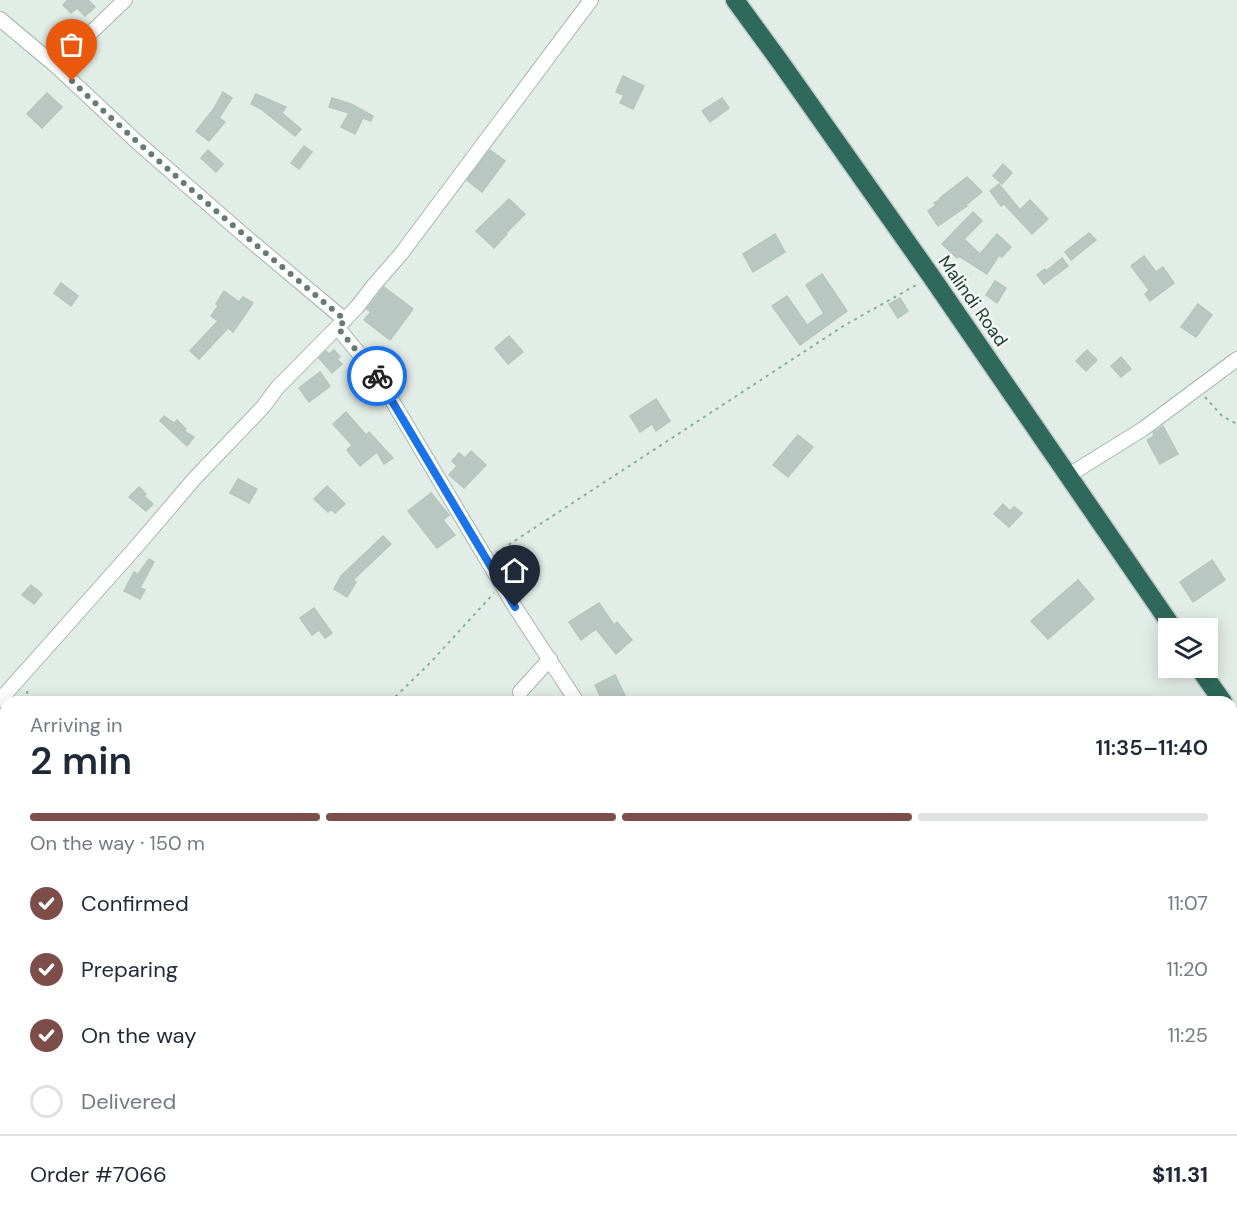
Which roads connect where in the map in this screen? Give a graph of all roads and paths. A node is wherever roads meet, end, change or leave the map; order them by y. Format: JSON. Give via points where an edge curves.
{"nodes":[{"id":1,"x":124,"y":0,"type":"edge"},
{"id":2,"x":591,"y":0,"type":"edge"},
{"id":3,"x":735,"y":0,"type":"edge"},
{"id":4,"x":0,"y":19,"type":"edge"},
{"id":5,"x":56,"y":66,"type":"junction"},
{"id":6,"x":931,"y":276,"type":"junction"},
{"id":7,"x":342,"y":324,"type":"junction"},
{"id":8,"x":1237,"y":359,"type":"edge"},
{"id":9,"x":1197,"y":389,"type":"junction"},
{"id":10,"x":1237,"y":423,"type":"edge"},
{"id":11,"x":1069,"y":476,"type":"junction"},
{"id":12,"x":487,"y":558,"type":"junction"},
{"id":13,"x":502,"y":584,"type":"junction"},
{"id":14,"x":1166,"y":618,"type":"edge"},
{"id":15,"x":550,"y":659,"type":"junction"},
{"id":16,"x":1206,"y":678,"type":"edge"},
{"id":17,"x":520,"y":692,"type":"dead end"},
{"id":18,"x":4,"y":696,"type":"edge"},
{"id":19,"x":396,"y":696,"type":"edge"},
{"id":20,"x":573,"y":696,"type":"edge"},
{"id":21,"x":1219,"y":696,"type":"edge"}],
"edges":[{"from":1,"to":5,"type":"street"},
{"from":2,"to":7,"type":"street","via":[[400,254]]},
{"from":3,"to":6,"type":"highway","name":"Malindi Road"},
{"from":4,"to":5,"type":"street"},
{"from":5,"to":7,"type":"street"},
{"from":6,"to":11,"type":"highway","name":"Malindi Road"},
{"from":6,"to":12,"type":"path","via":[[845,325]]},
{"from":7,"to":12,"type":"street"},
{"from":7,"to":18,"type":"street","via":[[195,478]]},
{"from":8,"to":9,"type":"street"},
{"from":9,"to":10,"type":"path","via":[[1222,416]]},
{"from":9,"to":11,"type":"street"},
{"from":11,"to":14,"type":"highway","name":"Malindi Road"},
{"from":12,"to":13,"type":"street"},
{"from":13,"to":15,"type":"street"},
{"from":13,"to":19,"type":"path"},
{"from":15,"to":17,"type":"street"},
{"from":15,"to":20,"type":"street"},
{"from":16,"to":21,"type":"highway"}]}
